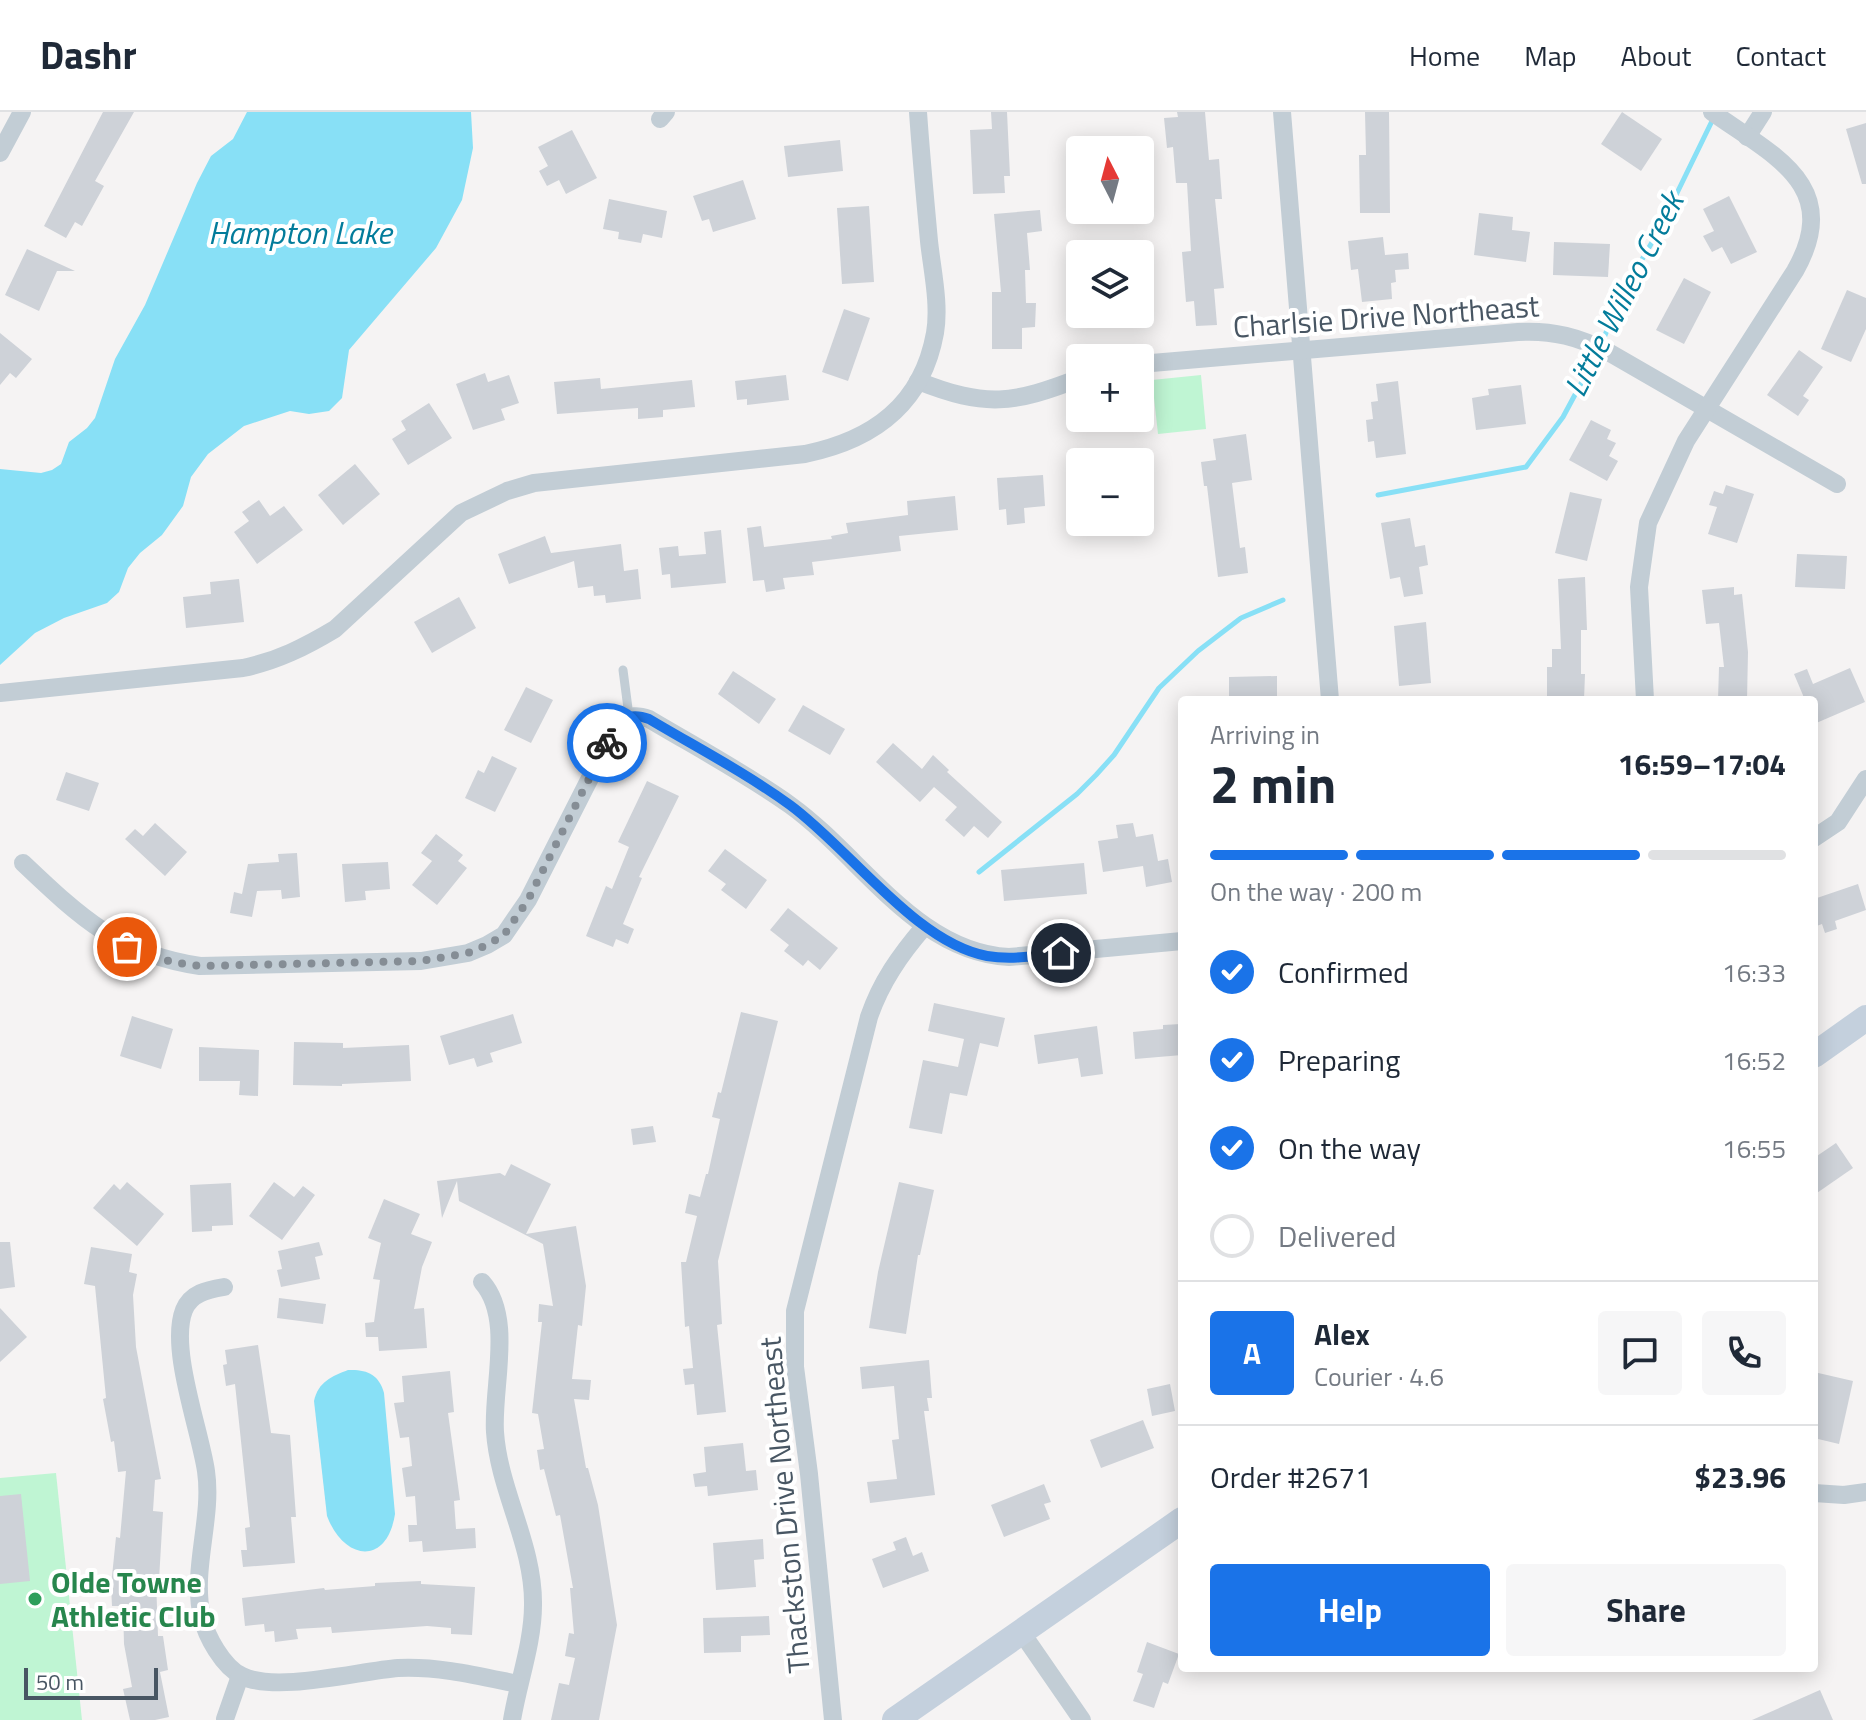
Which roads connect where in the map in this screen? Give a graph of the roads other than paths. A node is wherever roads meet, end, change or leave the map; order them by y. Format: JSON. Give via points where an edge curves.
{"nodes":[{"id":1,"x":22,"y":112,"type":"edge"},
{"id":2,"x":918,"y":112,"type":"edge"},
{"id":3,"x":1282,"y":112,"type":"edge"},
{"id":4,"x":1712,"y":112,"type":"edge"},
{"id":5,"x":1763,"y":112,"type":"edge"},
{"id":6,"x":1747,"y":137,"type":"junction"},
{"id":7,"x":0,"y":153,"type":"edge"},
{"id":8,"x":1301,"y":349,"type":"junction"},
{"id":9,"x":1154,"y":363,"type":"edge"},
{"id":10,"x":918,"y":381,"type":"junction"},
{"id":11,"x":1066,"y":383,"type":"edge"},
{"id":12,"x":1705,"y":409,"type":"junction"},
{"id":13,"x":1837,"y":484,"type":"dead end"},
{"id":14,"x":623,"y":670,"type":"dead end"},
{"id":15,"x":0,"y":693,"type":"edge"},
{"id":16,"x":1330,"y":696,"type":"edge"},
{"id":17,"x":1645,"y":696,"type":"edge"},
{"id":18,"x":629,"y":716,"type":"junction"},
{"id":19,"x":1866,"y":779,"type":"edge"},
{"id":20,"x":1818,"y":835,"type":"edge"},
{"id":21,"x":23,"y":863,"type":"dead end"},
{"id":22,"x":924,"y":927,"type":"junction"},
{"id":23,"x":1178,"y":941,"type":"edge"},
{"id":24,"x":1866,"y":1018,"type":"edge"},
{"id":25,"x":1818,"y":1052,"type":"edge"},
{"id":26,"x":482,"y":1282,"type":"dead end"},
{"id":27,"x":224,"y":1287,"type":"dead end"},
{"id":28,"x":1866,"y":1492,"type":"edge"},
{"id":29,"x":1818,"y":1493,"type":"edge"},
{"id":30,"x":1178,"y":1523,"type":"edge"},
{"id":31,"x":1022,"y":1633,"type":"junction"},
{"id":32,"x":240,"y":1676,"type":"junction"},
{"id":33,"x":518,"y":1684,"type":"junction"},
{"id":34,"x":225,"y":1719,"type":"edge"},
{"id":35,"x":512,"y":1720,"type":"edge"},
{"id":36,"x":833,"y":1720,"type":"edge"},
{"id":37,"x":895,"y":1720,"type":"edge"},
{"id":38,"x":1082,"y":1720,"type":"edge"}],
"edges":[{"from":1,"to":7,"type":"street"},
{"from":2,"to":10,"type":"street","via":[[935,331]]},
{"from":3,"to":8,"type":"street"},
{"from":4,"to":6,"type":"street"},
{"from":5,"to":6,"type":"street"},
{"from":6,"to":12,"type":"street","via":[[1795,172],[1810,211],[1811,232],[1795,271]]},
{"from":8,"to":9,"type":"street","name":"Charlsie Drive Northeast"},
{"from":8,"to":12,"type":"street","name":"Charlsie Drive Northeast","via":[[1560,333],[1610,353]]},
{"from":8,"to":16,"type":"street"},
{"from":10,"to":11,"type":"street","via":[[956,396],[997,401]]},
{"from":10,"to":15,"type":"street","via":[[887,421],[834,448],[534,483],[481,502],[442,528],[335,629],[265,663]]},
{"from":12,"to":13,"type":"street","name":"Charlsie Drive Northeast"},
{"from":12,"to":17,"type":"street","via":[[1648,523],[1639,587]]},
{"from":14,"to":18,"type":"lane"},
{"from":18,"to":21,"type":"street","via":[[614,728],[528,900],[504,935],[468,953],[421,961],[200,966],[172,962],[127,947],[59,898]]},
{"from":18,"to":22,"type":"street","via":[[649,719],[791,806]]},
{"from":19,"to":20,"type":"street","via":[[1838,822]]},
{"from":22,"to":23,"type":"street","via":[[974,952],[1009,957]]},
{"from":22,"to":36,"type":"street","name":"Thackston Drive Northeast","via":[[891,968],[869,1017],[795,1311],[795,1367]]},
{"from":24,"to":25,"type":"street"},
{"from":26,"to":33,"type":"street","via":[[495,1302],[499,1325],[497,1453],[532,1580],[534,1608]]},
{"from":27,"to":32,"type":"street","via":[[192,1298],[180,1342],[207,1488],[200,1607],[209,1635]]},
{"from":28,"to":29,"type":"street"},
{"from":30,"to":31,"type":"street"},
{"from":31,"to":37,"type":"street"},
{"from":31,"to":38,"type":"street"},
{"from":32,"to":33,"type":"street","via":[[278,1682],[430,1668]]},
{"from":32,"to":34,"type":"street"},
{"from":33,"to":35,"type":"street"}]}
